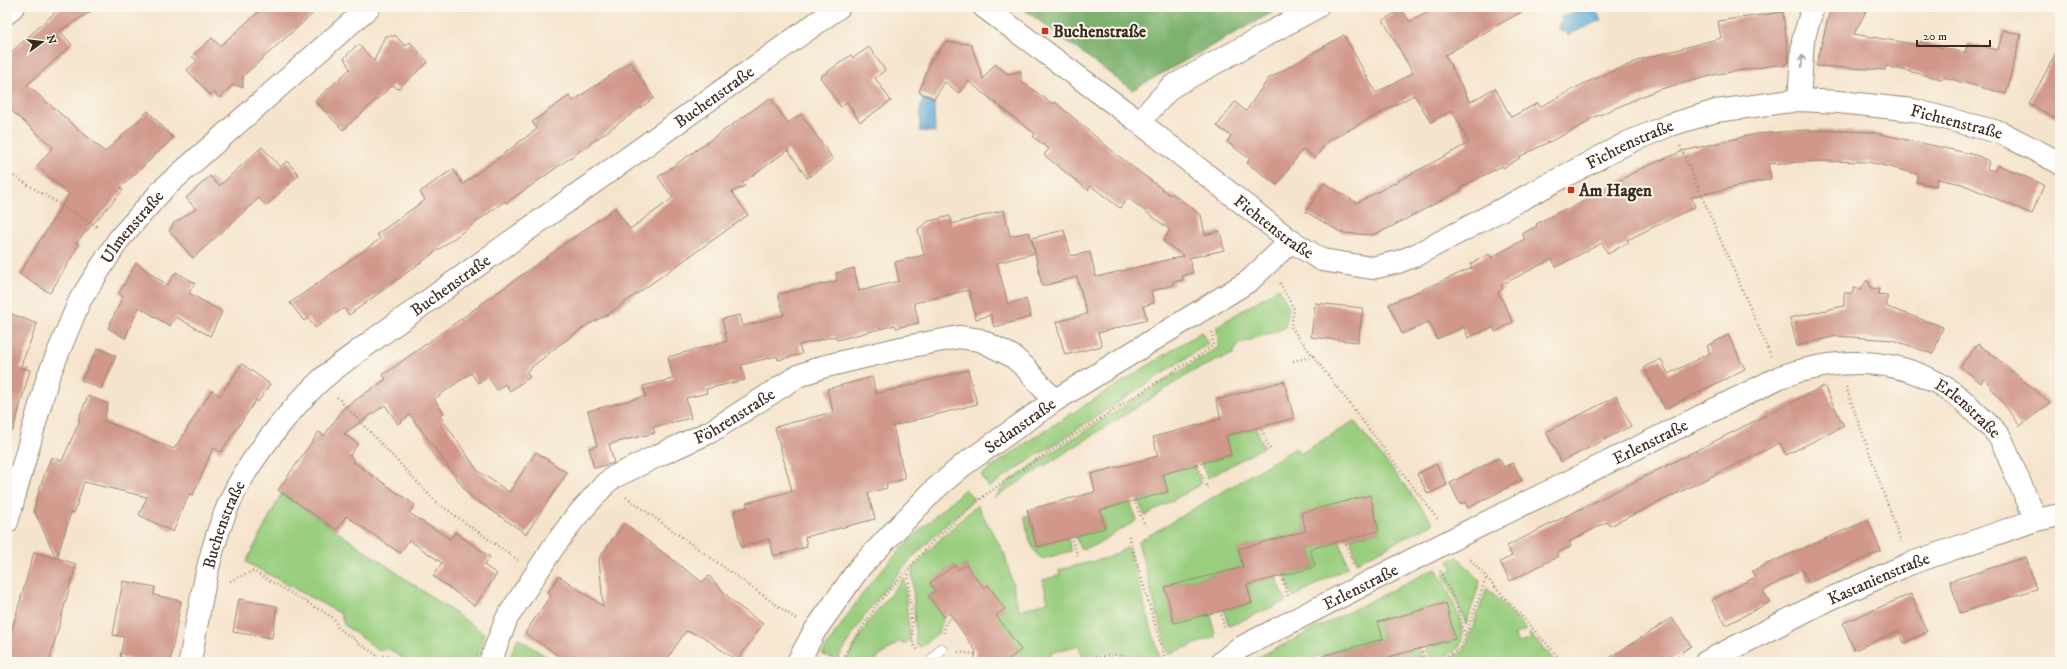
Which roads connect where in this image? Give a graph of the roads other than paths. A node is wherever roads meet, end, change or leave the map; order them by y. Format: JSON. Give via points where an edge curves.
{"nodes":[{"id":1,"x":13,"y":7,"type":"edge"},
{"id":2,"x":369,"y":7,"type":"edge"},
{"id":3,"x":839,"y":7,"type":"edge"},
{"id":4,"x":984,"y":7,"type":"edge"},
{"id":5,"x":1317,"y":7,"type":"edge"},
{"id":6,"x":1813,"y":7,"type":"edge"},
{"id":7,"x":7,"y":13,"type":"edge"},
{"id":8,"x":1799,"y":100,"type":"junction"},
{"id":9,"x":1139,"y":122,"type":"junction"},
{"id":10,"x":2060,"y":163,"type":"edge"},
{"id":11,"x":1291,"y":241,"type":"junction"},
{"id":12,"x":1054,"y":401,"type":"junction"},
{"id":13,"x":2060,"y":515,"type":"edge"},
{"id":14,"x":2036,"y":520,"type":"junction"},
{"id":15,"x":7,"y":522,"type":"edge"},
{"id":16,"x":941,"y":649,"type":"dead end"},
{"id":17,"x":805,"y":660,"type":"edge"},
{"id":18,"x":190,"y":662,"type":"edge"},
{"id":19,"x":490,"y":662,"type":"edge"},
{"id":20,"x":931,"y":662,"type":"edge"},
{"id":21,"x":1222,"y":662,"type":"edge"},
{"id":22,"x":1706,"y":662,"type":"edge"}],
"edges":[{"from":1,"to":7,"type":"street"},
{"from":2,"to":15,"type":"street","name":"Ulmenstraße","via":[[164,188],[119,239],[80,300],[48,377]]},
{"from":3,"to":18,"type":"street","name":"Buchenstraße","via":[[376,338],[322,380],[283,422],[233,494],[214,544]]},
{"from":4,"to":9,"type":"street","name":"Fichtenstraße"},
{"from":5,"to":9,"type":"street","via":[[1171,87]]},
{"from":8,"to":6,"type":"street","one_way":true,"via":[[1803,40]]},
{"from":8,"to":10,"type":"street","name":"Fichtenstraße","via":[[1913,110],[2002,134]]},
{"from":8,"to":11,"type":"street","name":"Fichtenstraße","via":[[1716,111],[1670,125],[1627,143],[1416,255],[1398,262],[1372,268],[1322,260]]},
{"from":9,"to":11,"type":"street","name":"Fichtenstraße"},
{"from":11,"to":12,"type":"street","name":"Sedanstraße","via":[[1249,281]]},
{"from":12,"to":17,"type":"street","name":"Sedanstraße","via":[[962,466],[934,490],[860,567],[814,632]]},
{"from":12,"to":19,"type":"street","name":"Föhrenstraße","via":[[1026,368],[1006,353],[980,340],[959,337],[822,368],[798,376],[710,432],[606,483],[574,519],[536,573],[507,618]]},
{"from":13,"to":14,"type":"street","name":"Kastanienstraße"},
{"from":14,"to":21,"type":"street","name":"Erlenstraße","via":[[2001,439],[1963,399],[1941,383],[1915,371],[1888,364],[1837,364],[1806,368],[1780,377],[1453,539],[1238,648]]},
{"from":14,"to":22,"type":"street","name":"Kastanienstraße","via":[[1909,564],[1824,602]]},
{"from":16,"to":20,"type":"lane"}]}
